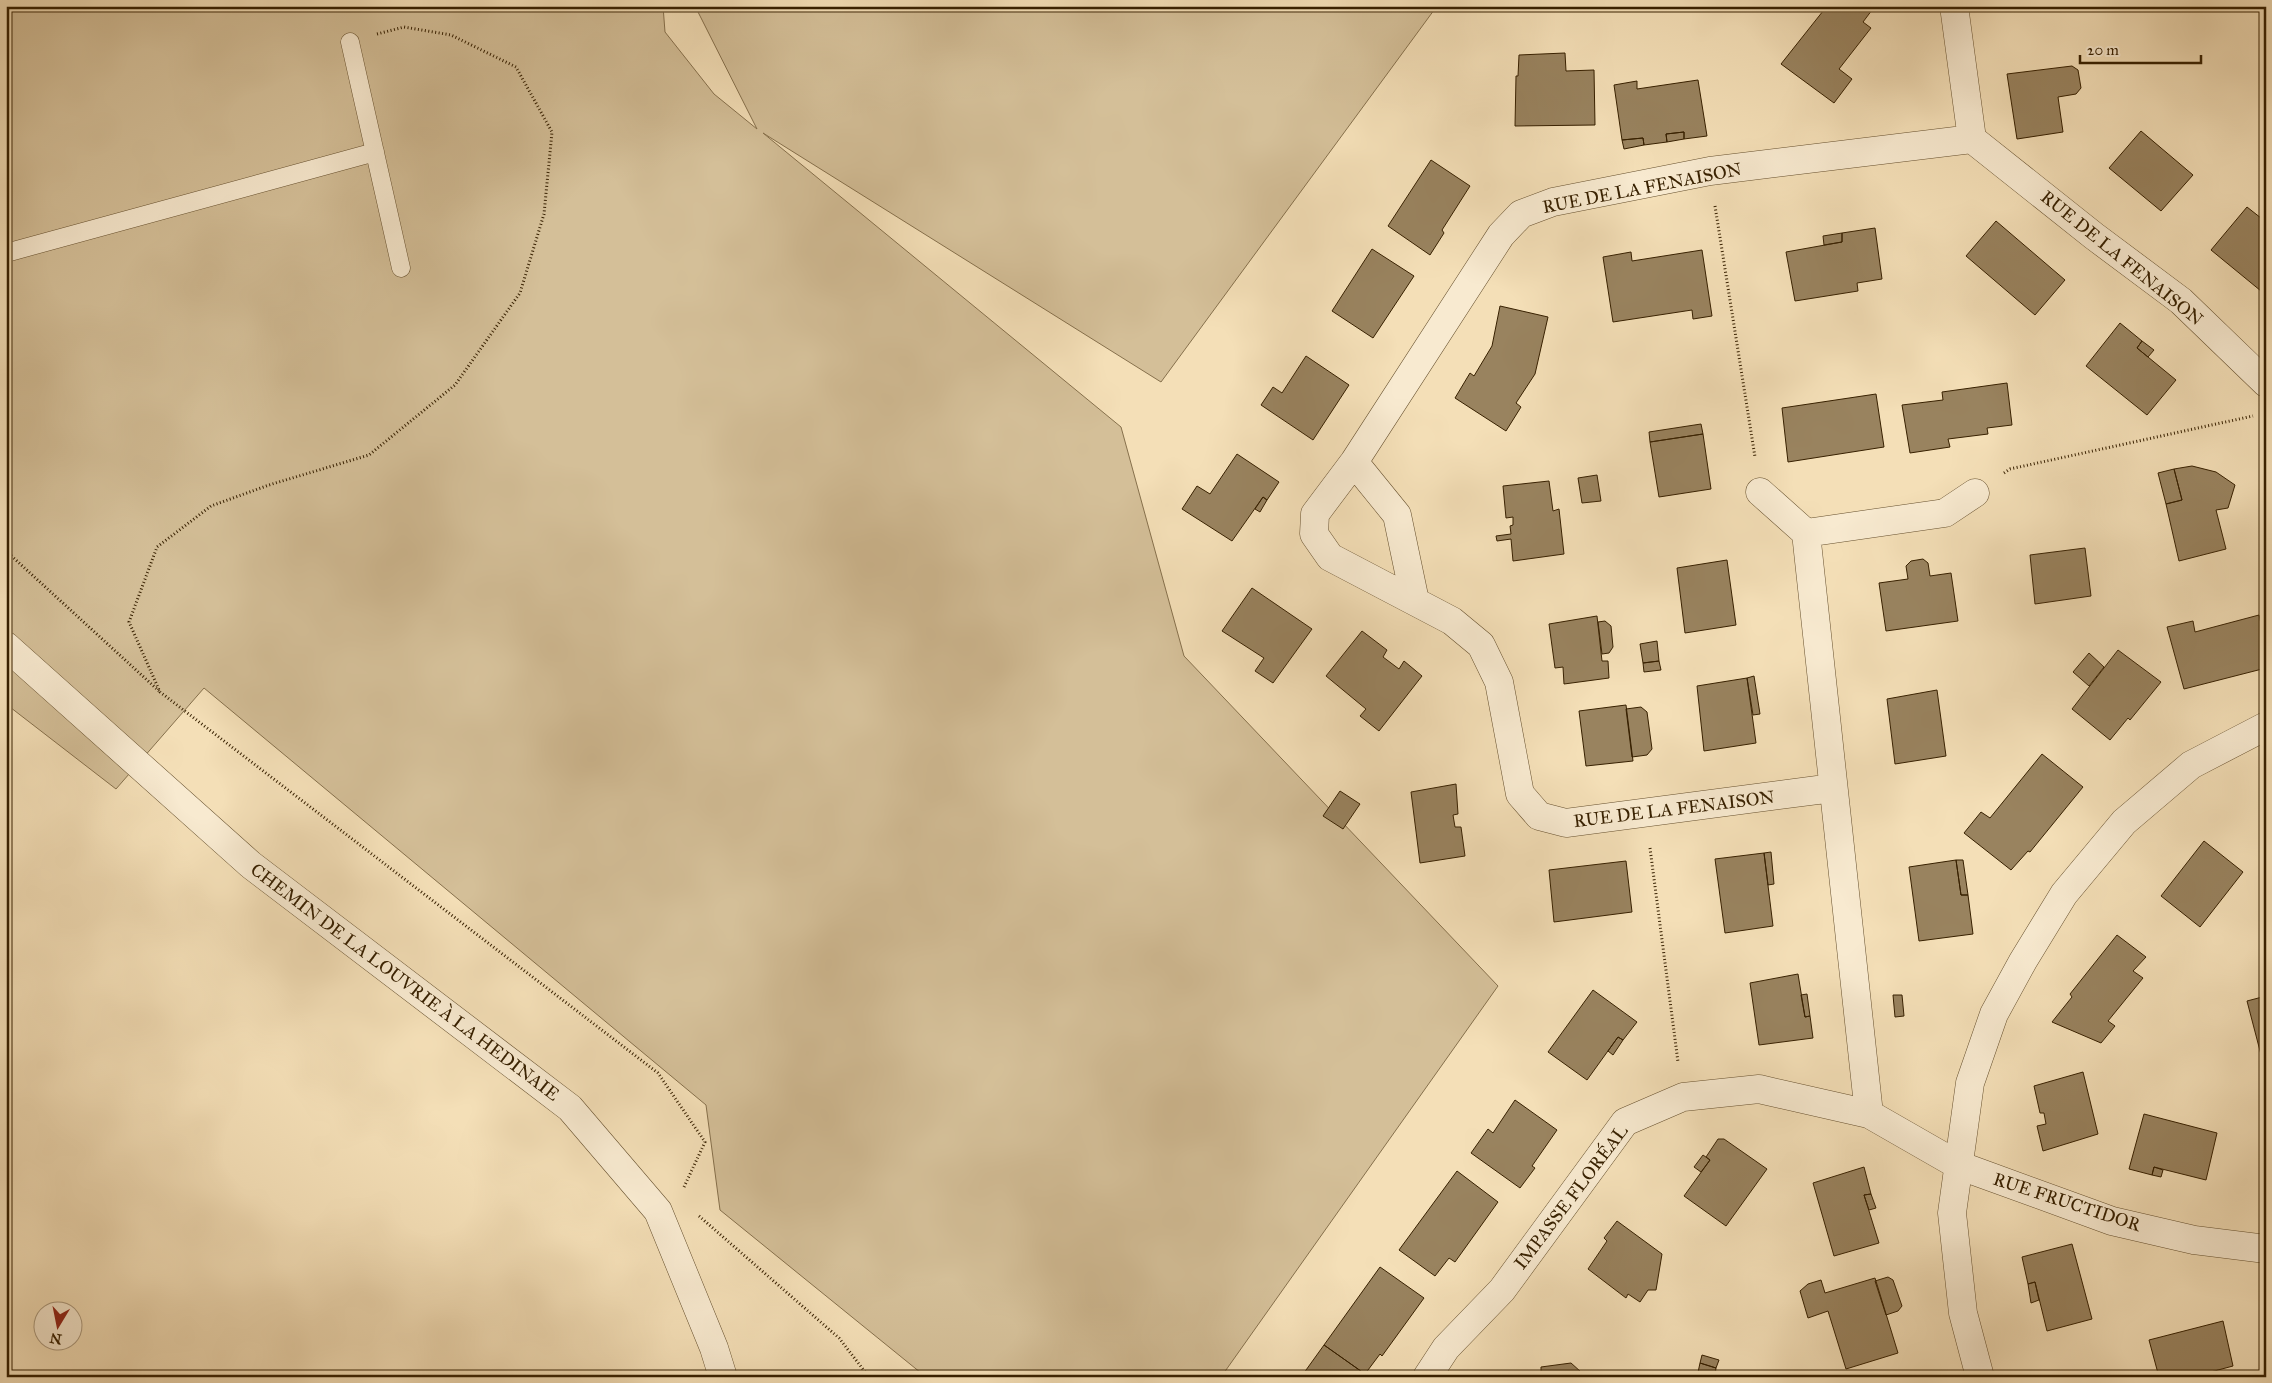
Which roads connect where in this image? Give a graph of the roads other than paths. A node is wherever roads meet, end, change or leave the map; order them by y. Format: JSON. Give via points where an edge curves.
{"nodes":[{"id":1,"x":1954,"y":6,"type":"edge"},
{"id":2,"x":350,"y":42,"type":"road end"},
{"id":3,"x":1972,"y":138,"type":"junction"},
{"id":4,"x":375,"y":152,"type":"junction"},
{"id":5,"x":6,"y":253,"type":"edge"},
{"id":6,"x":401,"y":268,"type":"dead end"},
{"id":7,"x":2266,"y":383,"type":"edge"},
{"id":8,"x":1354,"y":462,"type":"junction"},
{"id":9,"x":1760,"y":492,"type":"road end"},
{"id":10,"x":1975,"y":493,"type":"road end"},
{"id":11,"x":1806,"y":533,"type":"junction"},
{"id":12,"x":1416,"y":602,"type":"junction"},
{"id":13,"x":6,"y":646,"type":"edge"},
{"id":14,"x":2266,"y":726,"type":"edge"},
{"id":15,"x":1834,"y":788,"type":"junction"},
{"id":16,"x":1869,"y":1114,"type":"junction"},
{"id":17,"x":1958,"y":1165,"type":"junction"},
{"id":18,"x":2266,"y":1249,"type":"edge"},
{"id":19,"x":723,"y":1377,"type":"edge"},
{"id":20,"x":1427,"y":1377,"type":"edge"},
{"id":21,"x":1980,"y":1377,"type":"edge"}],
"edges":[{"from":1,"to":3,"type":"street"},
{"from":2,"to":4,"type":"lane"},
{"from":3,"to":7,"type":"street","name":"RUE DE LA FENAISON","via":[[2094,236],[2182,301]]},
{"from":3,"to":8,"type":"street","name":"RUE DE LA FENAISON","via":[[1710,171],[1553,202],[1521,214],[1501,235]]},
{"from":4,"to":5,"type":"lane"},
{"from":4,"to":6,"type":"lane"},
{"from":8,"to":12,"type":"street","via":[[1397,515]]},
{"from":8,"to":12,"type":"street","name":"RUE DE LA FENAISON","via":[[1315,514],[1314,534],[1330,557]]},
{"from":9,"to":11,"type":"street"},
{"from":10,"to":11,"type":"street","via":[[1945,513]]},
{"from":11,"to":15,"type":"street"},
{"from":12,"to":15,"type":"street","name":"RUE DE LA FENAISON","via":[[1452,621],[1481,645],[1499,682],[1520,794],[1539,816],[1566,823]]},
{"from":13,"to":19,"type":"street","name":"CHEMIN DE LA LOUVRIE À LA HEDINAIE","via":[[251,865],[570,1108],[668,1205]]},
{"from":14,"to":17,"type":"street","via":[[2191,766],[2124,822],[2064,894],[1994,1014],[1970,1083]]},
{"from":15,"to":16,"type":"street"},
{"from":16,"to":17,"type":"street","name":"RUE FRUCTIDOR"},
{"from":16,"to":20,"type":"street","name":"IMPASSE FLORÉAL","via":[[1759,1090],[1682,1097],[1625,1122],[1502,1290],[1446,1348]]},
{"from":17,"to":18,"type":"street","name":"RUE FRUCTIDOR","via":[[2112,1221],[2194,1240]]},
{"from":17,"to":21,"type":"street","via":[[1952,1214],[1963,1313]]}]}
